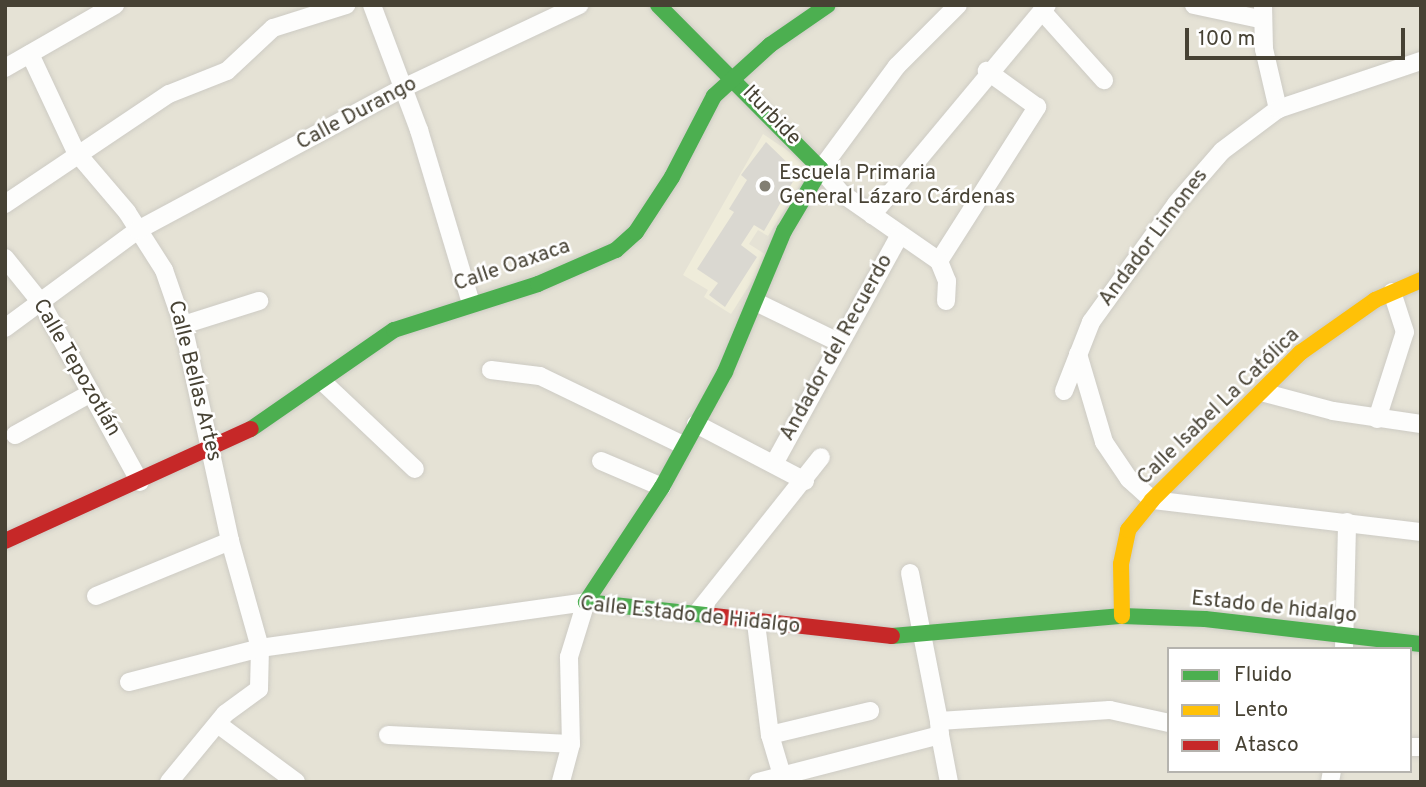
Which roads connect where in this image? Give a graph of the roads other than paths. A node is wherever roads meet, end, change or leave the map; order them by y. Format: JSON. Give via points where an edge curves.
{"nodes":[{"id":1,"x":115,"y":5,"type":"edge"},
{"id":2,"x":346,"y":5,"type":"edge"},
{"id":3,"x":372,"y":5,"type":"edge"},
{"id":4,"x":579,"y":5,"type":"edge"},
{"id":5,"x":658,"y":5,"type":"edge"},
{"id":6,"x":828,"y":5,"type":"edge"},
{"id":7,"x":1194,"y":5,"type":"edge"},
{"id":8,"x":950,"y":8,"type":"edge"},
{"id":9,"x":1044,"y":8,"type":"edge"},
{"id":10,"x":1261,"y":12,"type":"edge"},
{"id":11,"x":30,"y":54,"type":"junction"},
{"id":12,"x":1421,"y":61,"type":"edge"},
{"id":13,"x":5,"y":68,"type":"edge"},
{"id":14,"x":988,"y":71,"type":"junction"},
{"id":15,"x":732,"y":76,"type":"junction"},
{"id":16,"x":1104,"y":80,"type":"dead end"},
{"id":17,"x":402,"y":88,"type":"junction"},
{"id":18,"x":1278,"y":109,"type":"junction"},
{"id":19,"x":76,"y":152,"type":"junction"},
{"id":20,"x":821,"y":169,"type":"junction"},
{"id":21,"x":5,"y":204,"type":"edge"},
{"id":22,"x":872,"y":215,"type":"junction"},
{"id":23,"x":138,"y":230,"type":"junction"},
{"id":24,"x":900,"y":235,"type":"junction"},
{"id":25,"x":5,"y":258,"type":"edge"},
{"id":26,"x":939,"y":261,"type":"junction"},
{"id":27,"x":1421,"y":281,"type":"edge"},
{"id":28,"x":1392,"y":292,"type":"junction"},
{"id":29,"x":259,"y":301,"type":"dead end"},
{"id":30,"x":946,"y":301,"type":"dead end"},
{"id":31,"x":756,"y":302,"type":"junction"},
{"id":32,"x":471,"y":303,"type":"junction"},
{"id":33,"x":42,"y":304,"type":"junction"},
{"id":34,"x":183,"y":325,"type":"junction"},
{"id":35,"x":5,"y":328,"type":"edge"},
{"id":36,"x":840,"y":343,"type":"junction"},
{"id":37,"x":1078,"y":354,"type":"junction"},
{"id":38,"x":491,"y":370,"type":"dead end"},
{"id":39,"x":324,"y":383,"type":"junction"},
{"id":40,"x":1064,"y":391,"type":"dead end"},
{"id":41,"x":91,"y":393,"type":"junction"},
{"id":42,"x":1265,"y":393,"type":"junction"},
{"id":43,"x":1377,"y":419,"type":"junction"},
{"id":44,"x":696,"y":424,"type":"junction"},
{"id":45,"x":1421,"y":424,"type":"edge"},
{"id":46,"x":15,"y":435,"type":"dead end"},
{"id":47,"x":683,"y":445,"type":"junction"},
{"id":48,"x":213,"y":447,"type":"junction"},
{"id":49,"x":821,"y":457,"type":"dead end"},
{"id":50,"x":601,"y":461,"type":"dead end"},
{"id":51,"x":775,"y":462,"type":"junction"},
{"id":52,"x":415,"y":469,"type":"dead end"},
{"id":53,"x":140,"y":481,"type":"junction"},
{"id":54,"x":805,"y":481,"type":"junction"},
{"id":55,"x":662,"y":487,"type":"junction"},
{"id":56,"x":1152,"y":500,"type":"junction"},
{"id":57,"x":1347,"y":522,"type":"junction"},
{"id":58,"x":1421,"y":533,"type":"edge"},
{"id":59,"x":6,"y":539,"type":"edge"},
{"id":60,"x":230,"y":541,"type":"junction"},
{"id":61,"x":910,"y":573,"type":"dead end"},
{"id":62,"x":96,"y":596,"type":"dead end"},
{"id":63,"x":586,"y":602,"type":"junction"},
{"id":64,"x":697,"y":613,"type":"junction"},
{"id":65,"x":1122,"y":616,"type":"junction"},
{"id":66,"x":756,"y":623,"type":"junction"},
{"id":67,"x":922,"y":637,"type":"junction"},
{"id":68,"x":1344,"y":643,"type":"edge"},
{"id":69,"x":1421,"y":644,"type":"edge"},
{"id":70,"x":260,"y":648,"type":"junction"},
{"id":71,"x":129,"y":682,"type":"dead end"},
{"id":72,"x":870,"y":711,"type":"dead end"},
{"id":73,"x":1161,"y":720,"type":"edge"},
{"id":74,"x":219,"y":725,"type":"junction"},
{"id":75,"x":940,"y":728,"type":"junction"},
{"id":76,"x":388,"y":735,"type":"dead end"},
{"id":77,"x":770,"y":735,"type":"junction"},
{"id":78,"x":571,"y":744,"type":"junction"},
{"id":79,"x":783,"y":779,"type":"edge"},
{"id":80,"x":169,"y":782,"type":"edge"},
{"id":81,"x":296,"y":782,"type":"edge"},
{"id":82,"x":561,"y":782,"type":"edge"},
{"id":83,"x":758,"y":782,"type":"edge"},
{"id":84,"x":949,"y":782,"type":"edge"}],
"edges":[{"from":1,"to":11,"type":"street"},
{"from":2,"to":19,"type":"street","via":[[273,28],[227,71],[169,94]]},
{"from":3,"to":17,"type":"street"},
{"from":4,"to":17,"type":"street","name":"Calle Durango"},
{"from":5,"to":15,"type":"street","name":"Iturbide"},
{"from":6,"to":15,"type":"street","name":"Calle Oaxaca"},
{"from":7,"to":10,"type":"street"},
{"from":8,"to":20,"type":"street","via":[[897,66]]},
{"from":9,"to":14,"type":"street"},
{"from":9,"to":16,"type":"street"},
{"from":10,"to":18,"type":"street"},
{"from":11,"to":13,"type":"street"},
{"from":11,"to":19,"type":"street","name":"Calle Bellas Artes"},
{"from":12,"to":18,"type":"street","name":"Andador Limones"},
{"from":14,"to":22,"type":"street"},
{"from":14,"to":26,"type":"street","via":[[1037,107]]},
{"from":15,"to":20,"type":"street","name":"Iturbide"},
{"from":15,"to":32,"type":"street","name":"Calle Oaxaca","via":[[704,112],[636,232],[616,250],[538,284]]},
{"from":17,"to":23,"type":"street","name":"Calle Durango"},
{"from":17,"to":32,"type":"street"},
{"from":18,"to":37,"type":"street","name":"Andador Limones","via":[[1222,151],[1176,204],[1091,322]]},
{"from":19,"to":21,"type":"street"},
{"from":19,"to":23,"type":"street","name":"Calle Bellas Artes"},
{"from":20,"to":22,"type":"street","name":"Iturbide"},
{"from":20,"to":31,"type":"street","via":[[784,230]]},
{"from":22,"to":24,"type":"street","name":"Iturbide"},
{"from":23,"to":33,"type":"street","name":"Calle Durango"},
{"from":23,"to":34,"type":"street","name":"Calle Bellas Artes","via":[[164,270]]},
{"from":24,"to":26,"type":"street","name":"Iturbide"},
{"from":24,"to":36,"type":"street","name":"Andador del Recuerdo"},
{"from":25,"to":33,"type":"street","name":"Calle Tepozotlán"},
{"from":26,"to":30,"type":"street","via":[[947,281]]},
{"from":27,"to":28,"type":"street","name":"Calle Isabel La Católica"},
{"from":28,"to":42,"type":"street","name":"Calle Isabel La Católica","via":[[1300,353]]},
{"from":28,"to":43,"type":"street","via":[[1405,332]]},
{"from":29,"to":34,"type":"street"},
{"from":31,"to":36,"type":"street"},
{"from":31,"to":44,"type":"street"},
{"from":32,"to":39,"type":"street","name":"Calle Oaxaca","via":[[394,330]]},
{"from":33,"to":35,"type":"street","name":"Calle Durango"},
{"from":33,"to":41,"type":"street","name":"Calle Tepozotlán"},
{"from":34,"to":48,"type":"street","name":"Calle Bellas Artes"},
{"from":36,"to":51,"type":"street","name":"Andador del Recuerdo"},
{"from":37,"to":40,"type":"street","name":"Andador Limones"},
{"from":37,"to":56,"type":"street","via":[[1104,442],[1129,479]]},
{"from":38,"to":47,"type":"street","via":[[540,376]]},
{"from":39,"to":48,"type":"street","name":"Calle Oaxaca"},
{"from":39,"to":52,"type":"street"},
{"from":41,"to":46,"type":"street"},
{"from":41,"to":53,"type":"street","name":"Calle Tepozotlán"},
{"from":42,"to":43,"type":"street"},
{"from":42,"to":56,"type":"street","name":"Calle Isabel La Católica"},
{"from":43,"to":45,"type":"street"},
{"from":44,"to":47,"type":"street"},
{"from":44,"to":51,"type":"street"},
{"from":47,"to":55,"type":"street"},
{"from":48,"to":53,"type":"street","name":"Calle Oaxaca"},
{"from":48,"to":60,"type":"street","name":"Calle Bellas Artes"},
{"from":49,"to":54,"type":"street"},
{"from":50,"to":55,"type":"street"},
{"from":51,"to":54,"type":"street"},
{"from":53,"to":59,"type":"street","name":"Calle Oaxaca"},
{"from":54,"to":64,"type":"street"},
{"from":55,"to":63,"type":"street"},
{"from":56,"to":57,"type":"street"},
{"from":56,"to":65,"type":"street","name":"Calle Isabel La Católica","via":[[1128,530],[1121,564]]},
{"from":57,"to":58,"type":"street"},
{"from":57,"to":68,"type":"street"},
{"from":60,"to":62,"type":"street"},
{"from":60,"to":70,"type":"street","name":"Calle Bellas Artes"},
{"from":61,"to":67,"type":"street"},
{"from":63,"to":64,"type":"street","name":"Calle Estado de Hidalgo"},
{"from":63,"to":70,"type":"street","name":"Calle Estado de Hidalgo"},
{"from":63,"to":78,"type":"street","via":[[569,657]]},
{"from":64,"to":66,"type":"street","name":"Calle Estado de Hidalgo"},
{"from":65,"to":67,"type":"street","name":"Calle Estado de Hidalgo"},
{"from":65,"to":68,"type":"street","name":"Estado de hidalgo","via":[[1205,620]]},
{"from":66,"to":67,"type":"street","name":"Calle Estado de Hidalgo"},
{"from":66,"to":77,"type":"street"},
{"from":67,"to":75,"type":"street"},
{"from":68,"to":69,"type":"street","name":"Estado de hidalgo"},
{"from":70,"to":71,"type":"street","name":"Calle Estado de Hidalgo"},
{"from":70,"to":74,"type":"street","name":"Calle Bellas Artes","via":[[259,689],[225,714]]},
{"from":72,"to":77,"type":"street"},
{"from":73,"to":75,"type":"street","via":[[1110,710]]},
{"from":74,"to":80,"type":"street","name":"Calle Bellas Artes"},
{"from":74,"to":81,"type":"street"},
{"from":75,"to":79,"type":"street"},
{"from":75,"to":84,"type":"street"},
{"from":76,"to":78,"type":"street"},
{"from":77,"to":79,"type":"street"},
{"from":78,"to":82,"type":"street"},
{"from":79,"to":83,"type":"street"}]}
